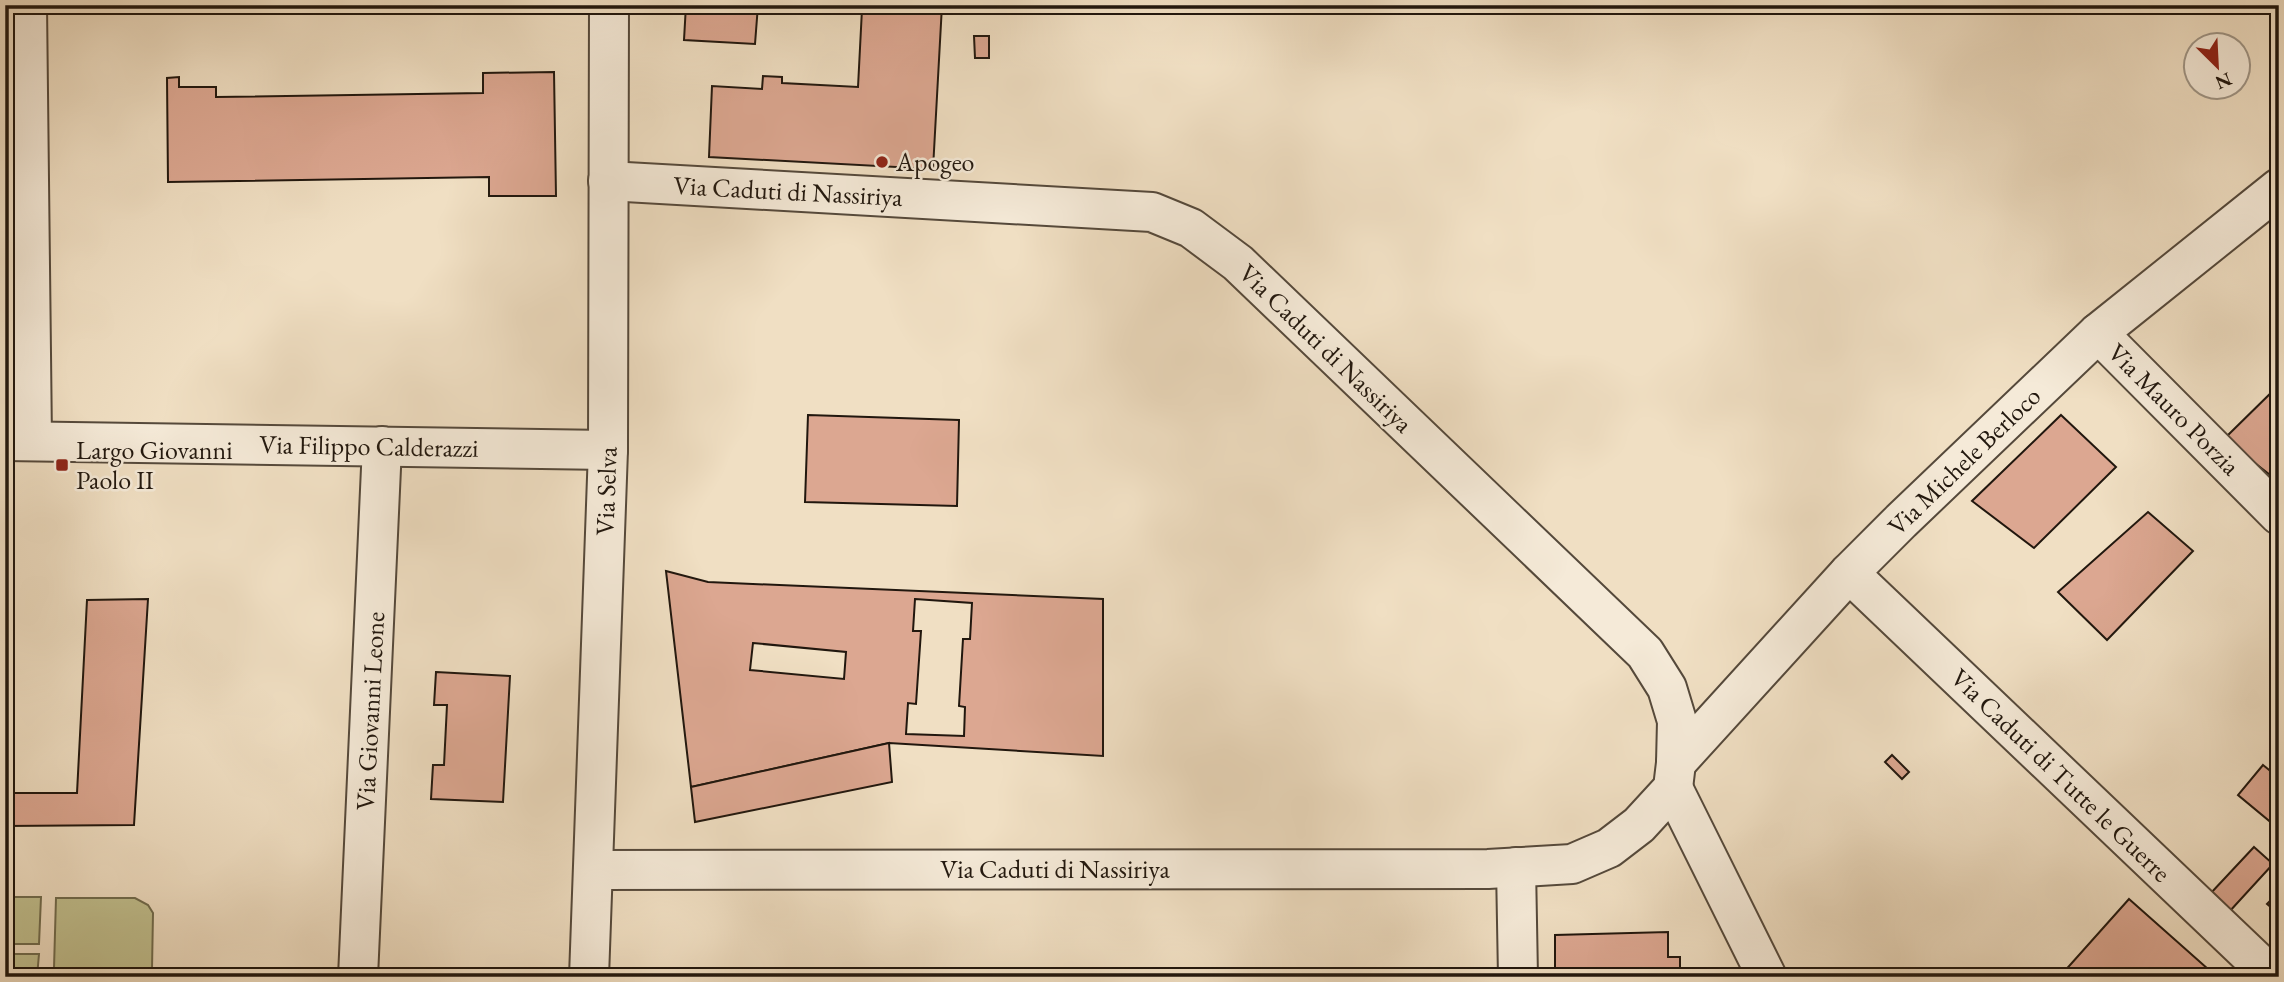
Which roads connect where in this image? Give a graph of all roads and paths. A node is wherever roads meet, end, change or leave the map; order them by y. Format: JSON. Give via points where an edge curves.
{"nodes":[{"id":1,"x":27,"y":5,"type":"edge"},
{"id":2,"x":609,"y":5,"type":"edge"},
{"id":3,"x":608,"y":181,"type":"junction"},
{"id":4,"x":2274,"y":200,"type":"edge"},
{"id":5,"x":2098,"y":333,"type":"junction"},
{"id":6,"x":19,"y":441,"type":"edge"},
{"id":7,"x":382,"y":446,"type":"junction"},
{"id":8,"x":608,"y":450,"type":"junction"},
{"id":9,"x":2279,"y":515,"type":"edge"},
{"id":10,"x":1849,"y":573,"type":"junction"},
{"id":11,"x":1674,"y":776,"type":"junction"},
{"id":12,"x":1516,"y":867,"type":"junction"},
{"id":13,"x":594,"y":870,"type":"junction"},
{"id":14,"x":358,"y":977,"type":"edge"},
{"id":15,"x":589,"y":977,"type":"edge"},
{"id":16,"x":1518,"y":977,"type":"edge"},
{"id":17,"x":1767,"y":977,"type":"edge"},
{"id":18,"x":2273,"y":977,"type":"edge"}],
"edges":[{"from":1,"to":6,"type":"street"},
{"from":2,"to":3,"type":"street","name":"Via Selva"},
{"from":3,"to":8,"type":"street","name":"Via Selva"},
{"from":3,"to":11,"type":"street","name":"Via Caduti di Nassiriya","via":[[1152,212],[1191,228],[1238,263],[1645,653],[1667,688],[1676,721]]},
{"from":4,"to":5,"type":"street","name":"Via Michele Berloco"},
{"from":5,"to":9,"type":"street","name":"Via Mauro Porzia"},
{"from":5,"to":10,"type":"street","name":"Via Michele Berloco"},
{"from":6,"to":7,"type":"street","name":"Via Filippo Calderazzi"},
{"from":7,"to":8,"type":"street","name":"Via Filippo Calderazzi"},
{"from":7,"to":14,"type":"street","name":"Via Giovanni Leone"},
{"from":8,"to":13,"type":"street","name":"Via Selva"},
{"from":10,"to":11,"type":"street","name":"Via Michele Berloco"},
{"from":10,"to":18,"type":"street","name":"Via Caduti di Tutte le Guerre"},
{"from":11,"to":12,"type":"street","name":"Via Caduti di Nassiriya","via":[[1639,825],[1609,848],[1573,864]]},
{"from":11,"to":17,"type":"street"},
{"from":12,"to":13,"type":"street","name":"Via Caduti di Nassiriya"},
{"from":12,"to":16,"type":"street"},
{"from":13,"to":15,"type":"street","name":"Via Selva"}]}
